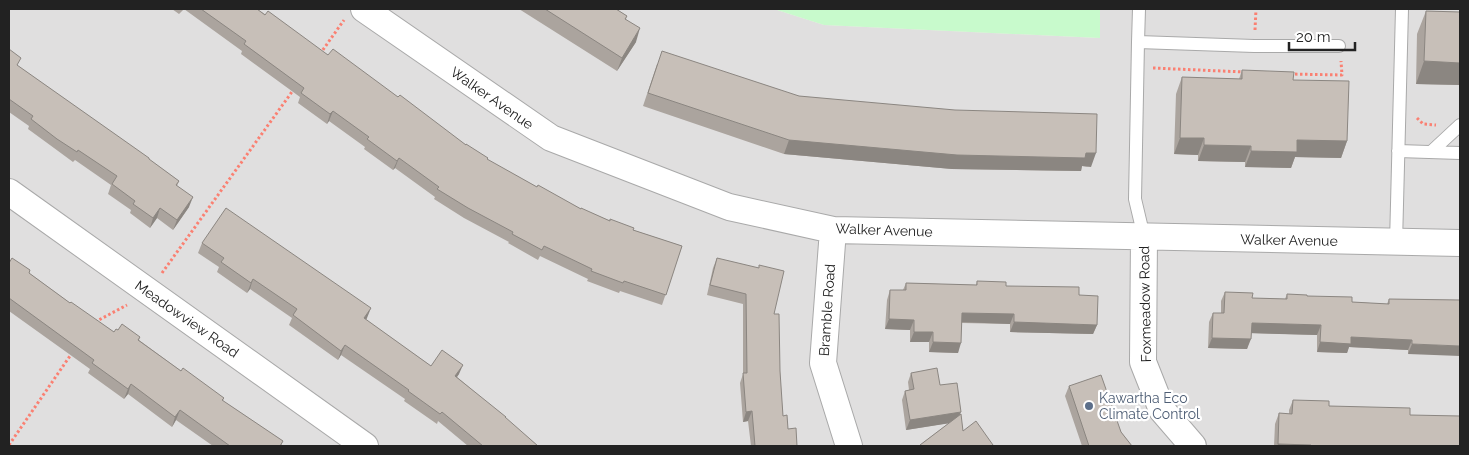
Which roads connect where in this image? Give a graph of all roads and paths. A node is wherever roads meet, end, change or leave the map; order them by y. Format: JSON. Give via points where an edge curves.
{"nodes":[{"id":1,"x":1139,"y":9,"type":"edge"},
{"id":2,"x":1402,"y":9,"type":"edge"},
{"id":3,"x":355,"y":13,"type":"edge"},
{"id":4,"x":1138,"y":42,"type":"junction"},
{"id":5,"x":1339,"y":46,"type":"joint"},
{"id":6,"x":318,"y":55,"type":"edge"},
{"id":7,"x":1137,"y":67,"type":"junction"},
{"id":8,"x":1244,"y":72,"type":"edge"},
{"id":9,"x":1284,"y":73,"type":"edge"},
{"id":10,"x":296,"y":87,"type":"edge"},
{"id":11,"x":1412,"y":112,"type":"dead end"},
{"id":12,"x":1460,"y":125,"type":"edge"},
{"id":13,"x":1440,"y":126,"type":"dead end"},
{"id":14,"x":1398,"y":151,"type":"junction"},
{"id":15,"x":1431,"y":152,"type":"junction"},
{"id":16,"x":1460,"y":153,"type":"edge"},
{"id":17,"x":9,"y":192,"type":"edge"},
{"id":18,"x":833,"y":230,"type":"junction"},
{"id":19,"x":1144,"y":237,"type":"junction"},
{"id":20,"x":1396,"y":243,"type":"junction"},
{"id":21,"x":1460,"y":243,"type":"edge"},
{"id":22,"x":149,"y":292,"type":"junction"},
{"id":23,"x":93,"y":324,"type":"edge"},
{"id":24,"x":76,"y":348,"type":"edge"},
{"id":25,"x":9,"y":446,"type":"edge"},
{"id":26,"x":365,"y":446,"type":"edge"},
{"id":27,"x":849,"y":446,"type":"edge"},
{"id":28,"x":1193,"y":446,"type":"edge"}],
"edges":[{"from":1,"to":4,"type":"lane"},
{"from":2,"to":14,"type":"lane"},
{"from":3,"to":6,"type":"path"},
{"from":3,"to":18,"type":"street","name":"Walker Avenue","via":[[550,138],[728,207]]},
{"from":4,"to":5,"type":"lane"},
{"from":4,"to":7,"type":"lane"},
{"from":5,"to":9,"type":"path","via":[[1342,75]]},
{"from":7,"to":8,"type":"path"},
{"from":7,"to":19,"type":"lane","via":[[1136,198]]},
{"from":10,"to":22,"type":"path"},
{"from":11,"to":13,"type":"path","via":[[1423,124]]},
{"from":12,"to":15,"type":"lane"},
{"from":14,"to":15,"type":"lane"},
{"from":14,"to":20,"type":"lane"},
{"from":15,"to":16,"type":"lane"},
{"from":17,"to":22,"type":"street","name":"Meadowview Road"},
{"from":18,"to":19,"type":"street","name":"Walker Avenue"},
{"from":18,"to":27,"type":"street","name":"Bramble Road","via":[[823,363]]},
{"from":19,"to":20,"type":"street","name":"Walker Avenue"},
{"from":19,"to":28,"type":"street","name":"Foxmeadow Road","via":[[1144,362],[1162,410]]},
{"from":20,"to":21,"type":"street","name":"Walker Avenue"},
{"from":22,"to":23,"type":"path"},
{"from":22,"to":26,"type":"street","name":"Meadowview Road"},
{"from":24,"to":25,"type":"path"}]}
